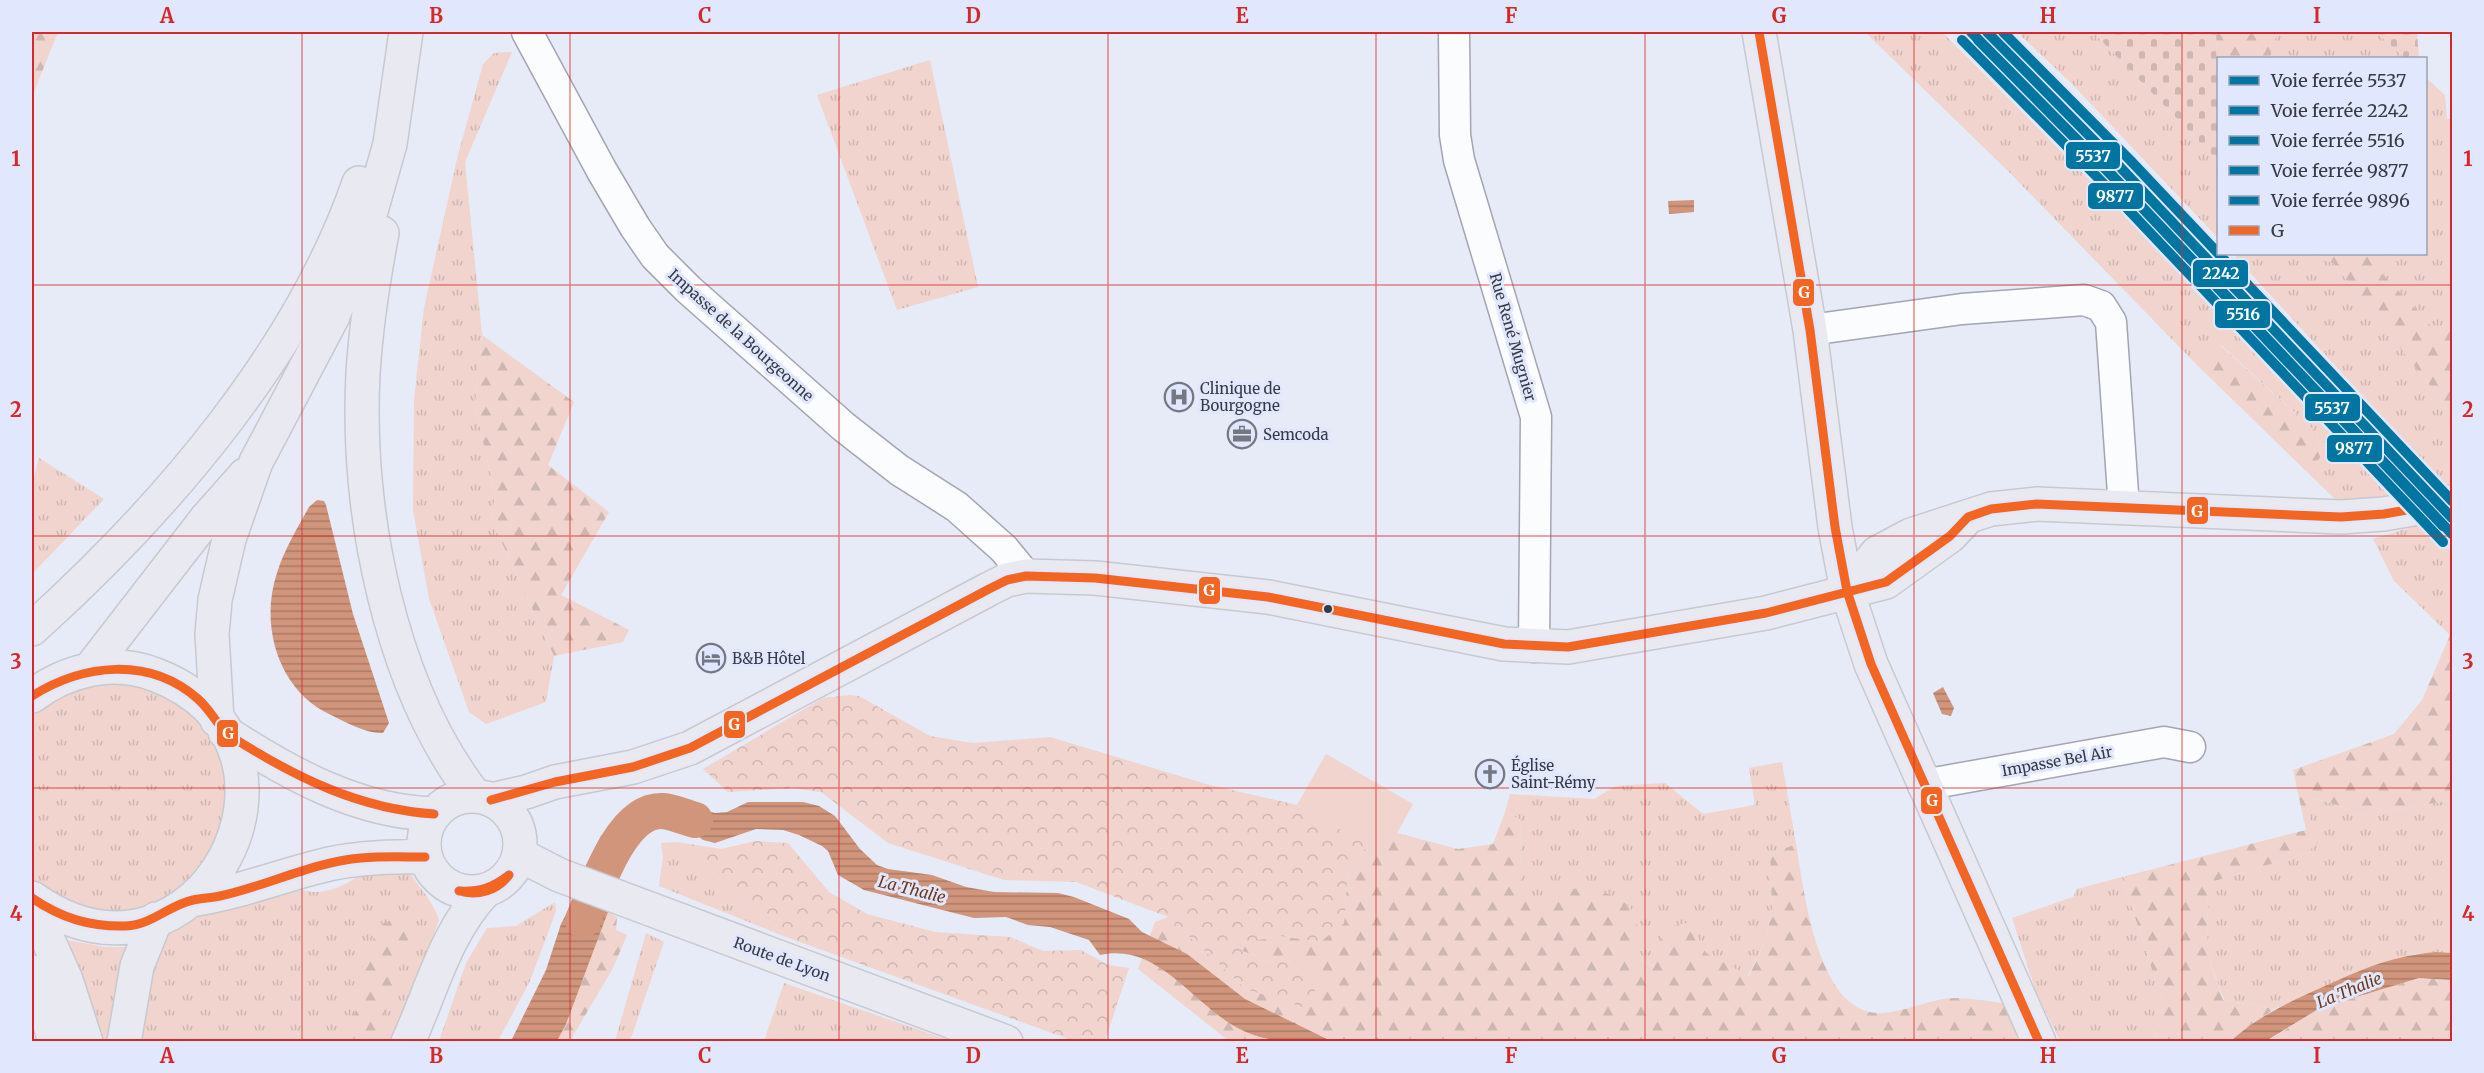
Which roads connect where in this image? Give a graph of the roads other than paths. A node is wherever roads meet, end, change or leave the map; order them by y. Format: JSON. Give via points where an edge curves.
{"nodes":[{"id":1,"x":527,"y":32,"type":"edge"},
{"id":2,"x":1454,"y":32,"type":"edge"},
{"id":3,"x":1759,"y":32,"type":"edge"},
{"id":4,"x":405,"y":46,"type":"edge"},
{"id":5,"x":395,"y":118,"type":"junction"},
{"id":6,"x":1810,"y":330,"type":"junction"},
{"id":7,"x":256,"y":462,"type":"junction"},
{"id":8,"x":2452,"y":502,"type":"edge"},
{"id":9,"x":2124,"y":508,"type":"junction"},
{"id":10,"x":1026,"y":576,"type":"junction"},
{"id":11,"x":1847,"y":591,"type":"junction"},
{"id":12,"x":32,"y":629,"type":"edge"},
{"id":13,"x":1534,"y":647,"type":"junction"},
{"id":14,"x":90,"y":669,"type":"junction"},
{"id":15,"x":32,"y":696,"type":"edge"},
{"id":16,"x":221,"y":726,"type":"junction"},
{"id":17,"x":2190,"y":747,"type":"dead end"},
{"id":18,"x":579,"y":779,"type":"junction"},
{"id":19,"x":1923,"y":785,"type":"junction"},
{"id":20,"x":483,"y":798,"type":"junction"},
{"id":21,"x":434,"y":814,"type":"junction"},
{"id":22,"x":517,"y":853,"type":"junction"},
{"id":23,"x":425,"y":857,"type":"junction"},
{"id":24,"x":485,"y":891,"type":"junction"},
{"id":25,"x":32,"y":898,"type":"edge"},
{"id":26,"x":191,"y":900,"type":"junction"},
{"id":27,"x":32,"y":904,"type":"edge"},
{"id":28,"x":156,"y":919,"type":"junction"},
{"id":29,"x":32,"y":972,"type":"edge"},
{"id":30,"x":55,"y":1041,"type":"edge"},
{"id":31,"x":86,"y":1041,"type":"edge"},
{"id":32,"x":124,"y":1041,"type":"edge"},
{"id":33,"x":408,"y":1041,"type":"edge"},
{"id":34,"x":1006,"y":1041,"type":"edge"},
{"id":35,"x":2039,"y":1041,"type":"edge"}],
"edges":[{"from":1,"to":10,"type":"street","name":"Impasse de la Bourgeonne","via":[[602,171],[655,256],[844,427],[899,470],[957,507],[1004,549]]},
{"from":2,"to":13,"type":"street","name":"Rue René Mugnier","via":[[1455,135],[1459,160],[1536,417]]},
{"from":3,"to":6,"type":"main road"},
{"from":4,"to":5,"type":"main road"},
{"from":4,"to":12,"type":"main road","via":[[350,210],[321,274],[280,342],[214,434],[153,507]]},
{"from":5,"to":7,"type":"main road","via":[[373,209],[349,276],[308,368]]},
{"from":5,"to":20,"type":"main road","via":[[392,173],[363,373],[366,486],[385,599],[407,669],[449,760]]},
{"from":6,"to":9,"type":"street","via":[[1962,309],[2084,300],[2101,306],[2111,322]]},
{"from":6,"to":11,"type":"main road"},
{"from":7,"to":14,"type":"main road","via":[[206,519]]},
{"from":7,"to":16,"type":"main road","via":[[229,539],[215,600],[212,634]]},
{"from":8,"to":9,"type":"main road","via":[[2385,514],[2293,516]]},
{"from":9,"to":11,"type":"main road","via":[[1991,509],[1922,531],[1876,553]]},
{"from":10,"to":13,"type":"main road","via":[[1095,578],[1268,597]]},
{"from":10,"to":18,"type":"main road","via":[[989,589],[712,738],[642,764]]},
{"from":11,"to":13,"type":"main road","via":[[1766,613],[1593,645]]},
{"from":11,"to":19,"type":"main road","via":[[1871,664]]},
{"from":14,"to":15,"type":"main road","via":[[67,675]]},
{"from":14,"to":16,"type":"main road","via":[[118,667],[174,682],[198,699]]},
{"from":16,"to":21,"type":"main road","via":[[299,778],[389,810]]},
{"from":16,"to":26,"type":"main road","via":[[236,756],[242,782],[242,809],[237,835],[226,860]]},
{"from":17,"to":19,"type":"street","name":"Impasse Bel Air","via":[[2164,742]]},
{"from":18,"to":20,"type":"main road"},
{"from":18,"to":22,"type":"main road","via":[[541,808]]},
{"from":19,"to":35,"type":"main road"},
{"from":20,"to":21,"type":"main road","via":[[459,797]]},
{"from":20,"to":22,"type":"main road","via":[[509,813]]},
{"from":21,"to":23,"type":"main road","via":[[426,827]]},
{"from":22,"to":24,"type":"main road","via":[[496,887]]},
{"from":22,"to":34,"type":"main road","name":"Route de Lyon","via":[[563,877]]},
{"from":23,"to":24,"type":"main road","via":[[430,869],[448,887],[472,893]]},
{"from":23,"to":26,"type":"main road","via":[[360,858],[220,896]]},
{"from":24,"to":33,"type":"main road","via":[[457,927]]},
{"from":25,"to":28,"type":"main road","via":[[74,921],[101,926],[129,926]]},
{"from":26,"to":28,"type":"main road"},
{"from":27,"to":31,"type":"main road","via":[[66,980]]},
{"from":28,"to":32,"type":"main road","via":[[137,966]]},
{"from":29,"to":30,"type":"main road"}]}
